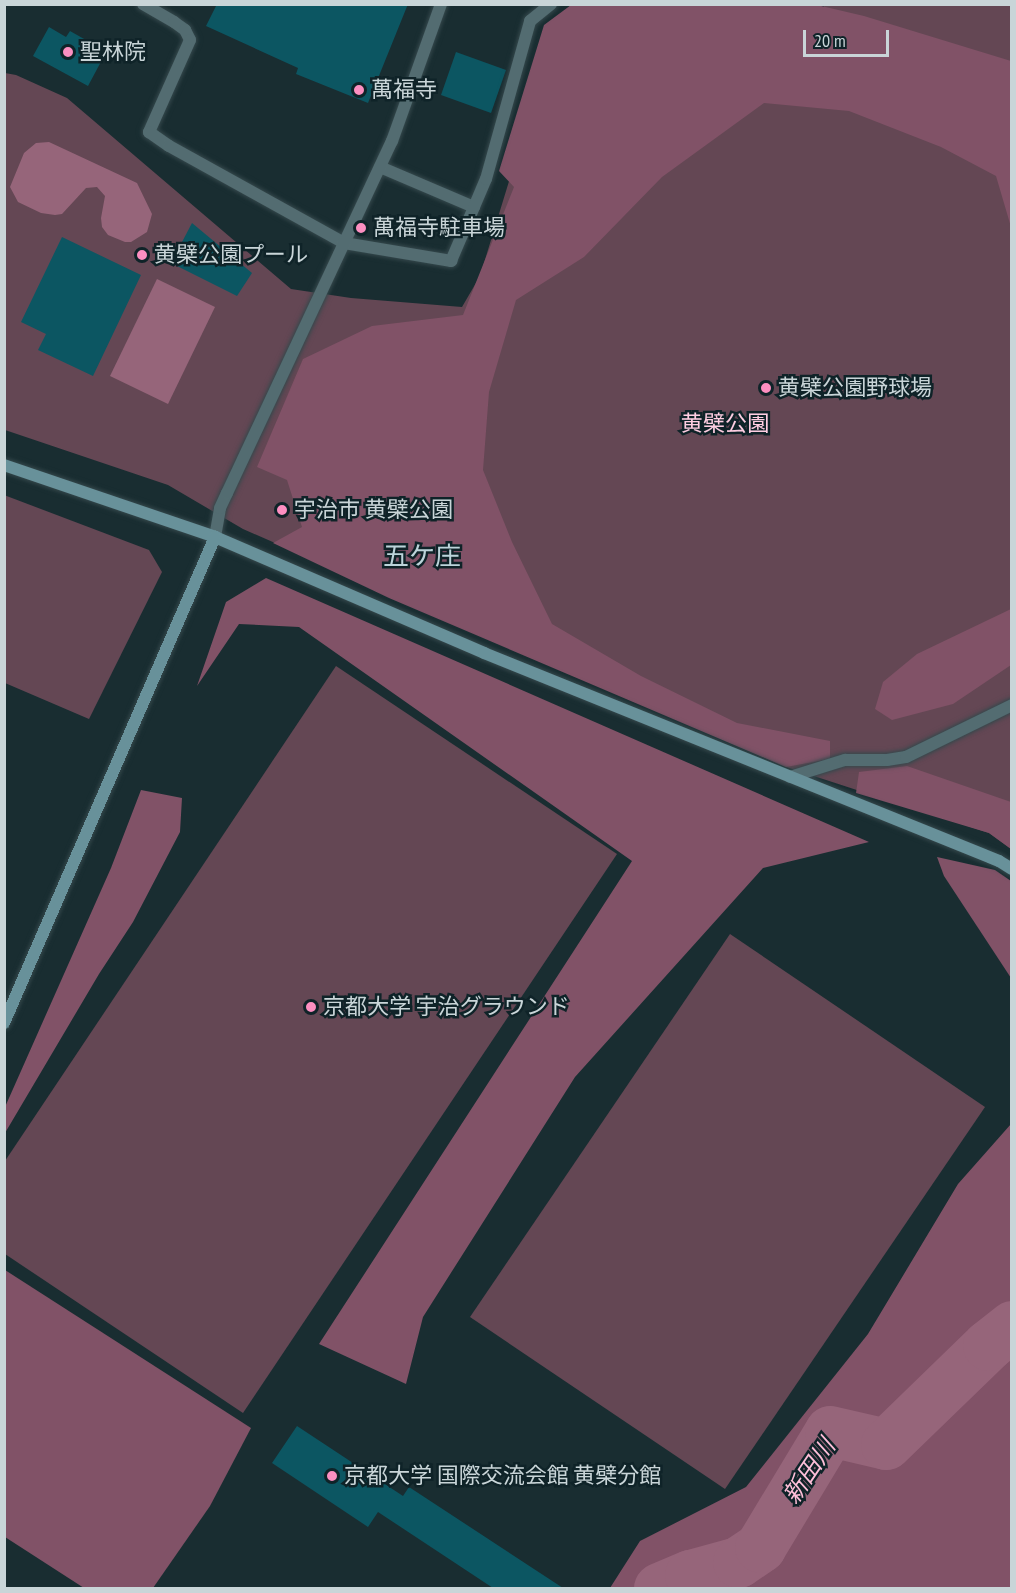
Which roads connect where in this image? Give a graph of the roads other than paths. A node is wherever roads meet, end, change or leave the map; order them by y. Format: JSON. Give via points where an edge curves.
{"nodes":[{"id":1,"x":143,"y":4,"type":"edge"},
{"id":2,"x":441,"y":4,"type":"edge"},
{"id":3,"x":551,"y":4,"type":"edge"},
{"id":4,"x":380,"y":167,"type":"junction"},
{"id":5,"x":474,"y":207,"type":"junction"},
{"id":6,"x":344,"y":243,"type":"junction"},
{"id":7,"x":4,"y":465,"type":"edge"},
{"id":8,"x":215,"y":537,"type":"junction"},
{"id":9,"x":1011,"y":705,"type":"edge"},
{"id":10,"x":790,"y":777,"type":"junction"},
{"id":11,"x":1011,"y":869,"type":"edge"},
{"id":12,"x":4,"y":1023,"type":"edge"}],
"edges":[{"from":1,"to":6,"type":"lane","via":[[179,26],[190,40],[149,132]]},
{"from":2,"to":4,"type":"lane","via":[[393,141]]},
{"from":3,"to":5,"type":"lane","via":[[530,21],[486,179]]},
{"from":4,"to":5,"type":"lane"},
{"from":4,"to":6,"type":"lane"},
{"from":5,"to":6,"type":"lane","via":[[451,261]]},
{"from":6,"to":8,"type":"lane","via":[[220,508]]},
{"from":7,"to":8,"type":"street"},
{"from":8,"to":10,"type":"street","via":[[484,653]]},
{"from":8,"to":12,"type":"street"},
{"from":9,"to":10,"type":"lane","via":[[906,758],[845,760]]},
{"from":10,"to":11,"type":"street"}]}
